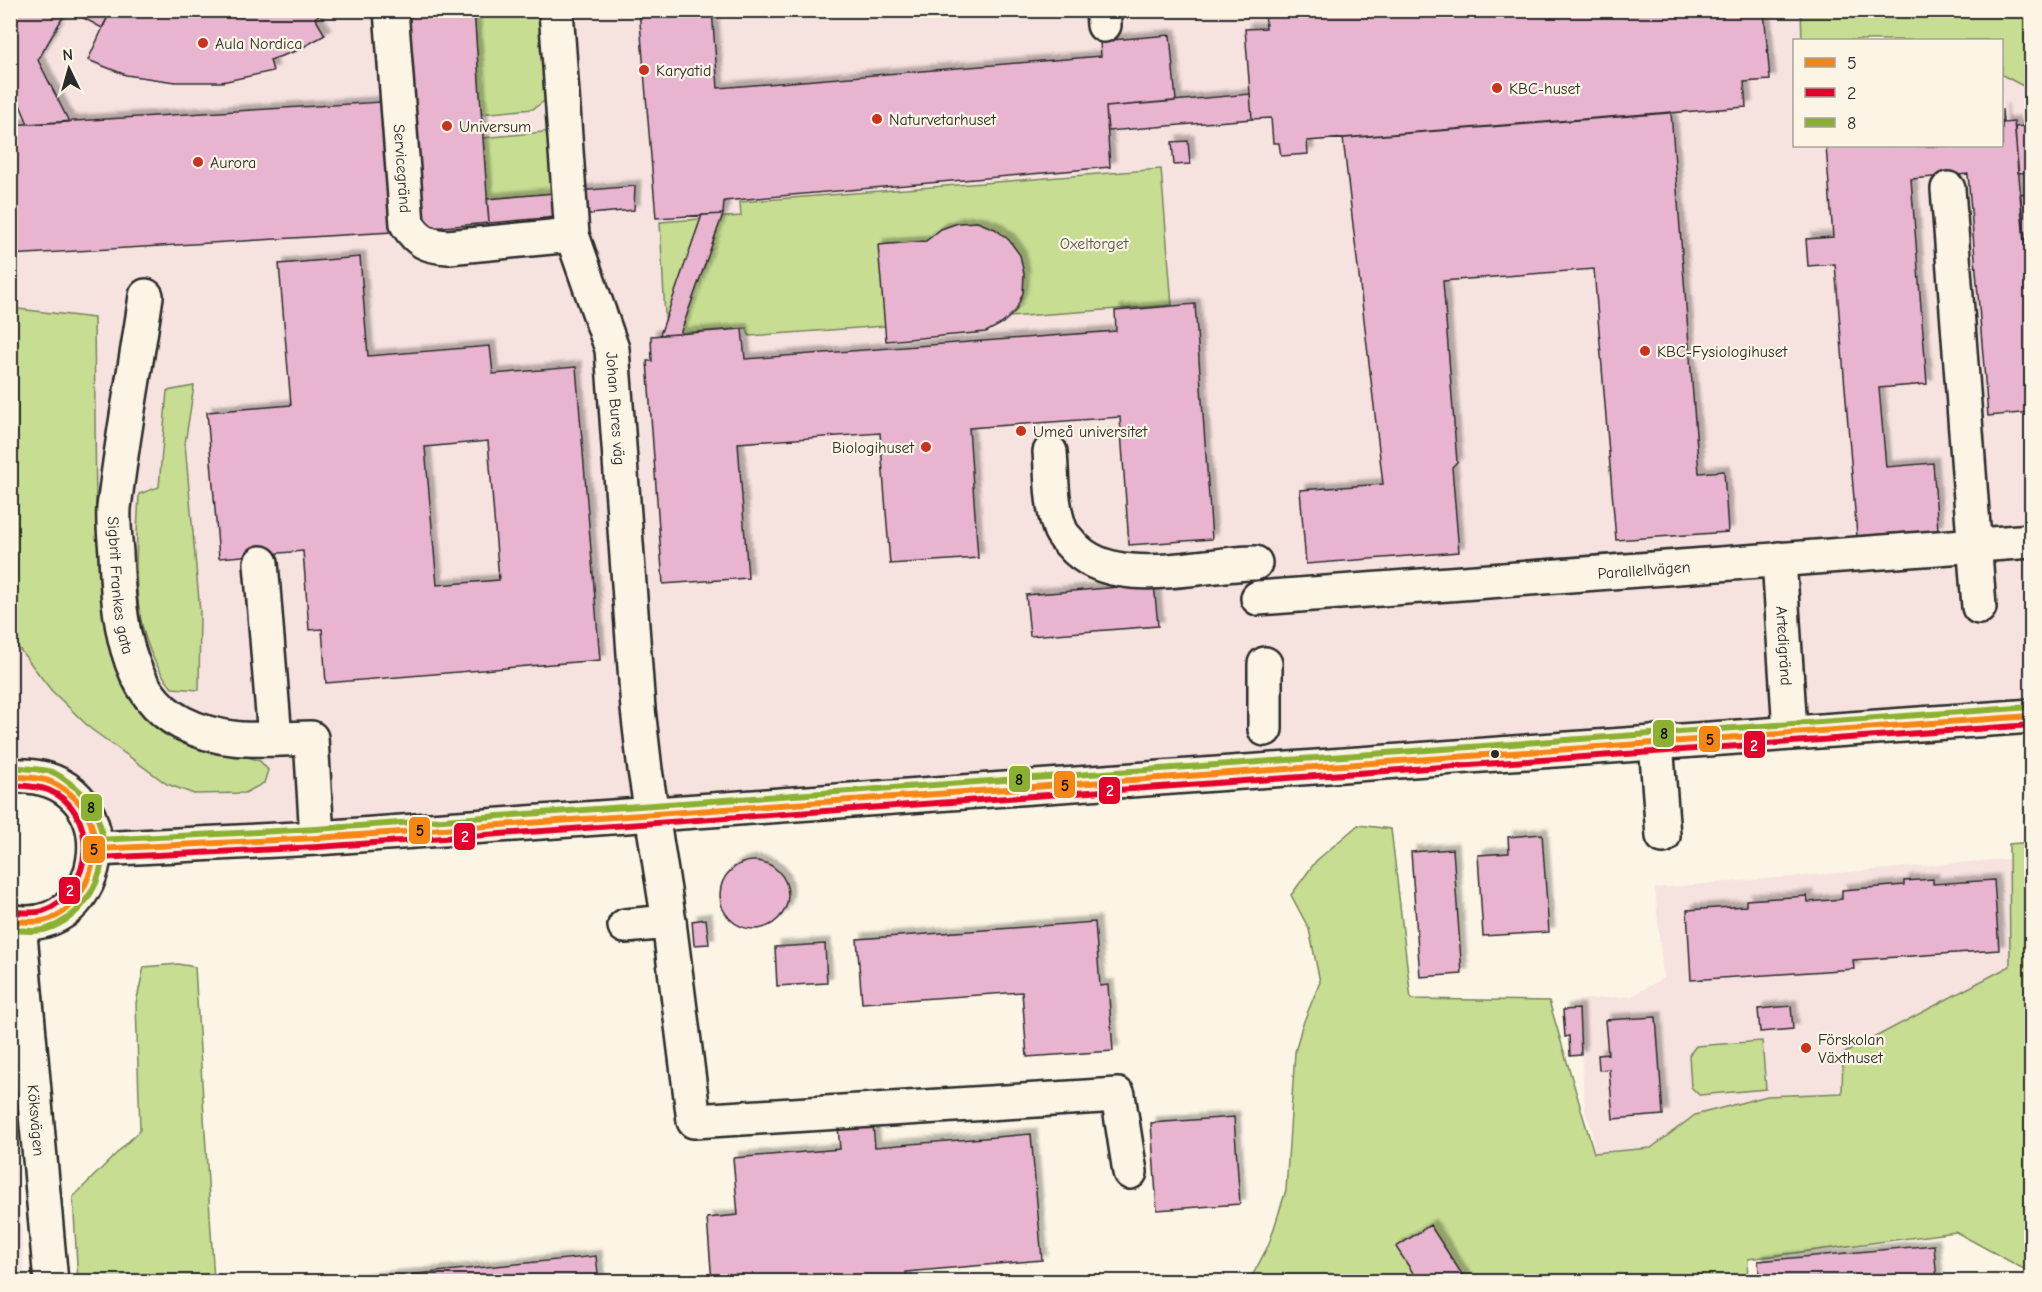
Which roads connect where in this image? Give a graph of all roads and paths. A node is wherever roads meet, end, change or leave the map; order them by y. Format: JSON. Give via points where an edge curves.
{"nodes":[{"id":1,"x":391,"y":10,"type":"edge"},
{"id":2,"x":556,"y":10,"type":"edge"},
{"id":3,"x":1948,"y":189,"type":"dead end"},
{"id":4,"x":572,"y":235,"type":"junction"},
{"id":5,"x":146,"y":296,"type":"dead end"},
{"id":6,"x":1050,"y":452,"type":"dead end"},
{"id":7,"x":2031,"y":541,"type":"edge"},
{"id":8,"x":1975,"y":545,"type":"junction"},
{"id":9,"x":1779,"y":559,"type":"junction"},
{"id":10,"x":261,"y":563,"type":"dead end"},
{"id":11,"x":1255,"y":563,"type":"dead end"},
{"id":12,"x":1257,"y":598,"type":"dead end"},
{"id":13,"x":1978,"y":607,"type":"dead end"},
{"id":14,"x":1265,"y":664,"type":"dead end"},
{"id":15,"x":2031,"y":716,"type":"edge"},
{"id":16,"x":1265,"y":729,"type":"dead end"},
{"id":17,"x":1790,"y":731,"type":"junction"},
{"id":18,"x":275,"y":739,"type":"junction"},
{"id":19,"x":1656,"y":742,"type":"junction"},
{"id":20,"x":10,"y":777,"type":"edge"},
{"id":21,"x":652,"y":814,"type":"junction"},
{"id":22,"x":1663,"y":836,"type":"dead end"},
{"id":23,"x":317,"y":838,"type":"junction"},
{"id":24,"x":97,"y":849,"type":"junction"},
{"id":25,"x":15,"y":922,"type":"edge"},
{"id":26,"x":669,"y":922,"type":"junction"},
{"id":27,"x":626,"y":926,"type":"dead end"},
{"id":28,"x":1130,"y":1172,"type":"dead end"},
{"id":29,"x":51,"y":1281,"type":"edge"}],
"edges":[{"from":1,"to":4,"type":"street","name":"Servicegränd","via":[[406,224],[416,239],[430,246],[448,247]]},
{"from":2,"to":4,"type":"street","name":"Johan Bures väg"},
{"from":3,"to":8,"type":"street"},
{"from":4,"to":21,"type":"street","name":"Johan Bures väg","via":[[612,349],[638,709]]},
{"from":5,"to":18,"type":"street","name":"Sigbrit Frankes gata","via":[[114,510],[121,623],[145,689],[181,723],[236,740]]},
{"from":6,"to":11,"type":"street","via":[[1054,506],[1061,532],[1077,552],[1104,566],[1134,572]]},
{"from":7,"to":8,"type":"street","name":"Parallellvägen"},
{"from":8,"to":9,"type":"street","name":"Parallellvägen"},
{"from":8,"to":13,"type":"street"},
{"from":9,"to":12,"type":"street","name":"Parallellvägen"},
{"from":9,"to":17,"type":"street","name":"Artedigränd"},
{"from":10,"to":18,"type":"street"},
{"from":14,"to":16,"type":"street"},
{"from":15,"to":17,"type":"street"},
{"from":17,"to":19,"type":"street"},
{"from":18,"to":23,"type":"street","name":"Sigbrit Frankes gata","via":[[311,738]]},
{"from":19,"to":21,"type":"street"},
{"from":19,"to":22,"type":"street"},
{"from":20,"to":24,"type":"street","via":[[29,775],[54,782],[78,800],[90,818]]},
{"from":21,"to":23,"type":"street"},
{"from":21,"to":26,"type":"street","name":"Johan Bures väg"},
{"from":23,"to":24,"type":"street"},
{"from":24,"to":25,"type":"street","via":[[83,891],[68,908],[46,918]]},
{"from":25,"to":29,"type":"street","name":"Köksvägen"},
{"from":26,"to":27,"type":"street"},
{"from":26,"to":28,"type":"street","name":"Johan Bures väg","via":[[694,1121],[1118,1095]]}]}
